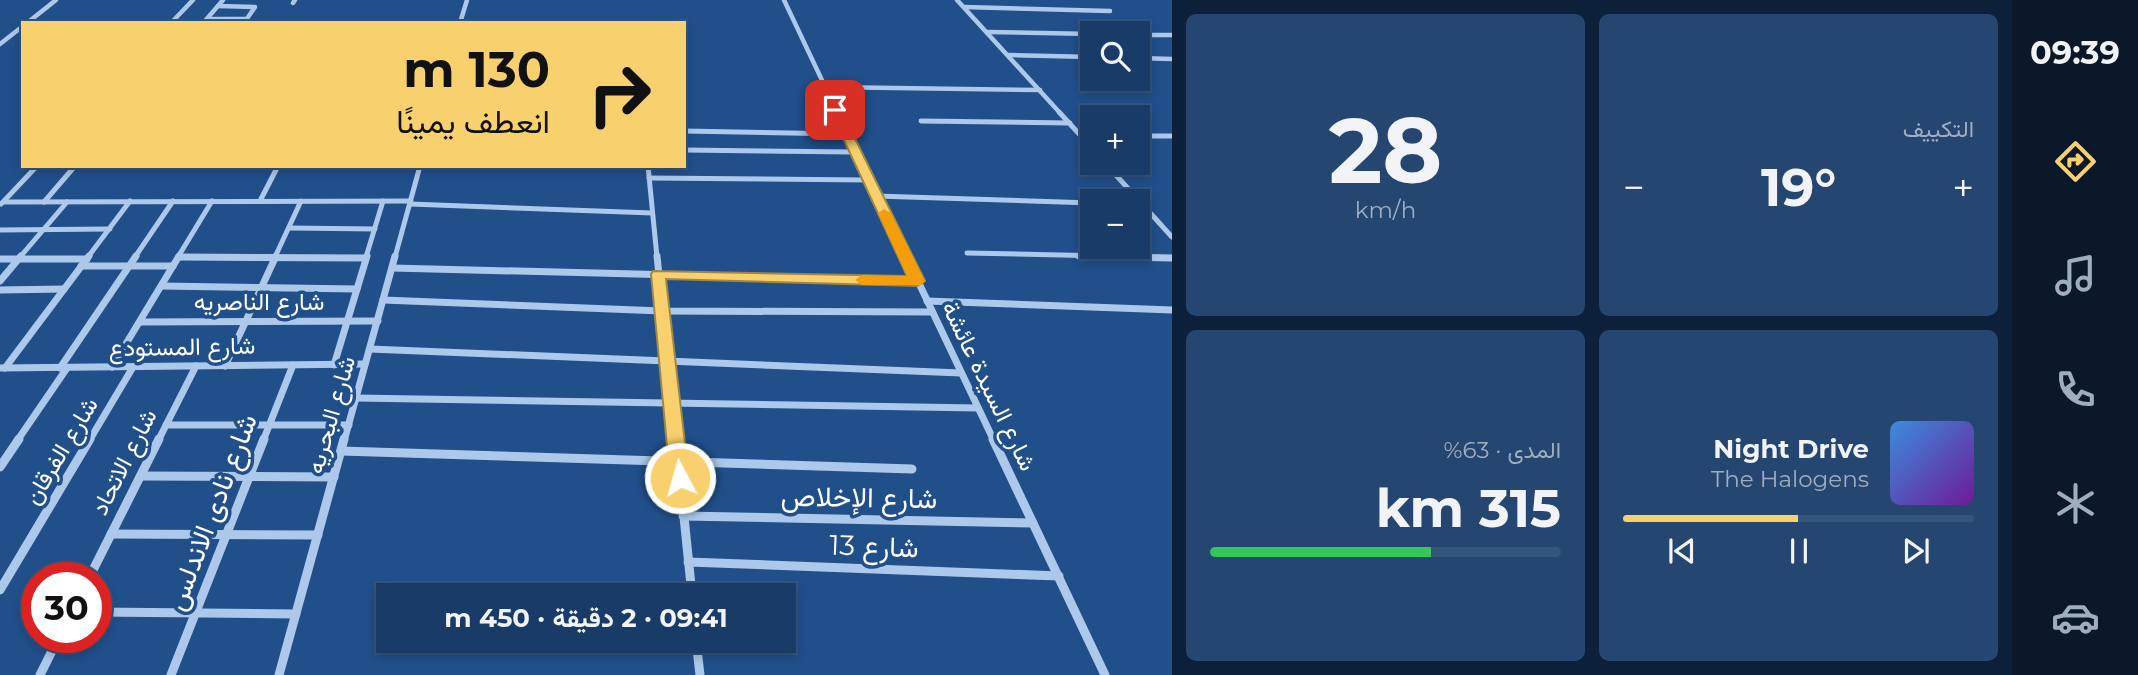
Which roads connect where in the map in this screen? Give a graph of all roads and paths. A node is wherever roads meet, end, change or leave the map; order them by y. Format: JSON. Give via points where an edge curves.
{"nodes":[{"id":1,"x":56,"y":0,"type":"edge"},
{"id":2,"x":193,"y":0,"type":"edge"},
{"id":3,"x":223,"y":0,"type":"edge"},
{"id":4,"x":253,"y":0,"type":"edge"},
{"id":5,"x":467,"y":0,"type":"edge"},
{"id":6,"x":784,"y":0,"type":"edge"},
{"id":7,"x":957,"y":0,"type":"edge"},
{"id":8,"x":218,"y":6,"type":"junction"},
{"id":9,"x":248,"y":6,"type":"junction"},
{"id":10,"x":964,"y":7,"type":"junction"},
{"id":11,"x":1110,"y":11,"type":"dead end"},
{"id":12,"x":30,"y":21,"type":"edge"},
{"id":13,"x":174,"y":21,"type":"edge"},
{"id":14,"x":205,"y":21,"type":"edge"},
{"id":15,"x":246,"y":21,"type":"edge"},
{"id":16,"x":461,"y":21,"type":"edge"},
{"id":17,"x":21,"y":28,"type":"edge"},
{"id":18,"x":988,"y":32,"type":"junction"},
{"id":19,"x":1080,"y":34,"type":"edge"},
{"id":20,"x":1150,"y":35,"type":"edge"},
{"id":21,"x":1172,"y":35,"type":"edge"},
{"id":22,"x":0,"y":44,"type":"edge"},
{"id":23,"x":1009,"y":55,"type":"junction"},
{"id":24,"x":1080,"y":57,"type":"edge"},
{"id":25,"x":1150,"y":58,"type":"edge"},
{"id":26,"x":1172,"y":59,"type":"edge"},
{"id":27,"x":824,"y":87,"type":"junction"},
{"id":28,"x":1040,"y":90,"type":"junction"},
{"id":29,"x":921,"y":121,"type":"dead end"},
{"id":30,"x":1070,"y":123,"type":"junction"},
{"id":31,"x":686,"y":131,"type":"edge"},
{"id":32,"x":846,"y":134,"type":"junction"},
{"id":33,"x":1080,"y":134,"type":"edge"},
{"id":34,"x":1150,"y":136,"type":"edge"},
{"id":35,"x":1172,"y":136,"type":"edge"},
{"id":36,"x":686,"y":150,"type":"edge"},
{"id":37,"x":855,"y":152,"type":"junction"},
{"id":38,"x":35,"y":168,"type":"edge"},
{"id":39,"x":73,"y":168,"type":"edge"},
{"id":40,"x":277,"y":168,"type":"edge"},
{"id":41,"x":420,"y":168,"type":"edge"},
{"id":42,"x":648,"y":168,"type":"edge"},
{"id":43,"x":1115,"y":175,"type":"edge"},
{"id":44,"x":649,"y":178,"type":"junction"},
{"id":45,"x":868,"y":180,"type":"junction"},
{"id":46,"x":1127,"y":189,"type":"edge"},
{"id":47,"x":876,"y":196,"type":"junction"},
{"id":48,"x":130,"y":201,"type":"junction"},
{"id":49,"x":173,"y":201,"type":"junction"},
{"id":50,"x":212,"y":201,"type":"junction"},
{"id":51,"x":260,"y":201,"type":"junction"},
{"id":52,"x":301,"y":201,"type":"junction"},
{"id":53,"x":383,"y":201,"type":"junction"},
{"id":54,"x":44,"y":202,"type":"junction"},
{"id":55,"x":67,"y":202,"type":"junction"},
{"id":56,"x":410,"y":203,"type":"junction"},
{"id":57,"x":1080,"y":203,"type":"edge"},
{"id":58,"x":2,"y":204,"type":"edge"},
{"id":59,"x":652,"y":213,"type":"junction"},
{"id":60,"x":1150,"y":215,"type":"edge"},
{"id":61,"x":289,"y":228,"type":"junction"},
{"id":62,"x":44,"y":229,"type":"junction"},
{"id":63,"x":110,"y":229,"type":"junction"},
{"id":64,"x":375,"y":229,"type":"junction"},
{"id":65,"x":0,"y":230,"type":"edge"},
{"id":66,"x":1172,"y":237,"type":"edge"},
{"id":67,"x":967,"y":253,"type":"dead end"},
{"id":68,"x":179,"y":257,"type":"junction"},
{"id":69,"x":275,"y":258,"type":"junction"},
{"id":70,"x":366,"y":258,"type":"junction"},
{"id":71,"x":1172,"y":258,"type":"edge"},
{"id":72,"x":0,"y":259,"type":"edge"},
{"id":73,"x":19,"y":259,"type":"junction"},
{"id":74,"x":87,"y":259,"type":"junction"},
{"id":75,"x":82,"y":266,"type":"junction"},
{"id":76,"x":129,"y":266,"type":"junction"},
{"id":77,"x":173,"y":266,"type":"junction"},
{"id":78,"x":392,"y":268,"type":"junction"},
{"id":79,"x":658,"y":274,"type":"junction"},
{"id":80,"x":0,"y":281,"type":"edge"},
{"id":81,"x":917,"y":281,"type":"junction"},
{"id":82,"x":162,"y":286,"type":"junction"},
{"id":83,"x":261,"y":287,"type":"junction"},
{"id":84,"x":64,"y":289,"type":"junction"},
{"id":85,"x":357,"y":289,"type":"junction"},
{"id":86,"x":0,"y":290,"type":"edge"},
{"id":87,"x":383,"y":300,"type":"junction"},
{"id":88,"x":927,"y":302,"type":"junction"},
{"id":89,"x":1172,"y":310,"type":"edge"},
{"id":90,"x":662,"y":311,"type":"junction"},
{"id":91,"x":932,"y":312,"type":"junction"},
{"id":92,"x":246,"y":321,"type":"junction"},
{"id":93,"x":347,"y":321,"type":"junction"},
{"id":94,"x":378,"y":321,"type":"junction"},
{"id":95,"x":140,"y":322,"type":"junction"},
{"id":96,"x":370,"y":349,"type":"junction"},
{"id":97,"x":667,"y":359,"type":"junction"},
{"id":98,"x":365,"y":364,"type":"junction"},
{"id":99,"x":293,"y":365,"type":"junction"},
{"id":100,"x":334,"y":365,"type":"junction"},
{"id":101,"x":196,"y":366,"type":"junction"},
{"id":102,"x":225,"y":366,"type":"junction"},
{"id":103,"x":112,"y":367,"type":"junction"},
{"id":104,"x":133,"y":367,"type":"junction"},
{"id":105,"x":2,"y":368,"type":"edge"},
{"id":106,"x":64,"y":368,"type":"junction"},
{"id":107,"x":961,"y":373,"type":"junction"},
{"id":108,"x":356,"y":398,"type":"junction"},
{"id":109,"x":671,"y":404,"type":"junction"},
{"id":110,"x":978,"y":408,"type":"junction"},
{"id":111,"x":166,"y":425,"type":"junction"},
{"id":112,"x":269,"y":425,"type":"junction"},
{"id":113,"x":349,"y":425,"type":"junction"},
{"id":114,"x":341,"y":451,"type":"junction"},
{"id":115,"x":677,"y":460,"type":"junction"},
{"id":116,"x":0,"y":467,"type":"edge"},
{"id":117,"x":912,"y":470,"type":"dead end"},
{"id":118,"x":141,"y":476,"type":"junction"},
{"id":119,"x":249,"y":476,"type":"junction"},
{"id":120,"x":334,"y":477,"type":"junction"},
{"id":121,"x":683,"y":516,"type":"junction"},
{"id":122,"x":1033,"y":523,"type":"junction"},
{"id":123,"x":111,"y":534,"type":"junction"},
{"id":124,"x":226,"y":535,"type":"junction"},
{"id":125,"x":318,"y":535,"type":"junction"},
{"id":126,"x":97,"y":562,"type":"edge"},
{"id":127,"x":688,"y":562,"type":"junction"},
{"id":128,"x":1059,"y":576,"type":"junction"},
{"id":129,"x":690,"y":583,"type":"edge"},
{"id":130,"x":0,"y":590,"type":"edge"},
{"id":131,"x":112,"y":612,"type":"edge"},
{"id":132,"x":195,"y":613,"type":"junction"},
{"id":133,"x":296,"y":614,"type":"junction"},
{"id":134,"x":52,"y":653,"type":"edge"},
{"id":135,"x":697,"y":653,"type":"edge"},
{"id":136,"x":40,"y":675,"type":"edge"},
{"id":137,"x":171,"y":675,"type":"edge"},
{"id":138,"x":279,"y":675,"type":"edge"},
{"id":139,"x":700,"y":675,"type":"edge"},
{"id":140,"x":1105,"y":675,"type":"edge"}],
"edges":[{"from":1,"to":12,"type":"street"},
{"from":2,"to":13,"type":"street"},
{"from":3,"to":8,"type":"street"},
{"from":4,"to":9,"type":"street"},
{"from":5,"to":16,"type":"street"},
{"from":6,"to":27,"type":"street","name":"شارع السيدة عائشة"},
{"from":7,"to":10,"type":"street"},
{"from":8,"to":9,"type":"street"},
{"from":8,"to":14,"type":"street"},
{"from":9,"to":15,"type":"street","via":[[256,9]]},
{"from":10,"to":11,"type":"street"},
{"from":10,"to":18,"type":"street"},
{"from":14,"to":15,"type":"street"},
{"from":17,"to":22,"type":"street"},
{"from":18,"to":19,"type":"street"},
{"from":18,"to":23,"type":"street"},
{"from":20,"to":21,"type":"street"},
{"from":23,"to":24,"type":"street"},
{"from":23,"to":28,"type":"street"},
{"from":25,"to":26,"type":"street"},
{"from":27,"to":28,"type":"street"},
{"from":27,"to":32,"type":"street","name":"شارع السيدة عائشة"},
{"from":28,"to":30,"type":"street"},
{"from":29,"to":30,"type":"street"},
{"from":30,"to":33,"type":"street"},
{"from":31,"to":32,"type":"street"},
{"from":32,"to":37,"type":"street","name":"شارع السيدة عائشة"},
{"from":34,"to":35,"type":"street"},
{"from":36,"to":37,"type":"street"},
{"from":37,"to":45,"type":"street","name":"شارع السيدة عائشة"},
{"from":38,"to":58,"type":"street"},
{"from":39,"to":54,"type":"street"},
{"from":40,"to":51,"type":"street"},
{"from":41,"to":56,"type":"street","name":"شارع البحريه"},
{"from":42,"to":44,"type":"street"},
{"from":43,"to":46,"type":"street"},
{"from":44,"to":45,"type":"street"},
{"from":44,"to":59,"type":"street"},
{"from":45,"to":47,"type":"street","name":"شارع السيدة عائشة"},
{"from":47,"to":57,"type":"street"},
{"from":47,"to":81,"type":"street","name":"شارع السيدة عائشة"},
{"from":48,"to":49,"type":"street"},
{"from":48,"to":55,"type":"street"},
{"from":48,"to":63,"type":"street"},
{"from":49,"to":50,"type":"street"},
{"from":49,"to":76,"type":"street"},
{"from":50,"to":51,"type":"street"},
{"from":50,"to":68,"type":"street"},
{"from":51,"to":52,"type":"street"},
{"from":52,"to":53,"type":"street"},
{"from":52,"to":61,"type":"street"},
{"from":53,"to":56,"type":"street"},
{"from":53,"to":64,"type":"street"},
{"from":54,"to":55,"type":"street"},
{"from":54,"to":58,"type":"street"},
{"from":55,"to":62,"type":"street"},
{"from":56,"to":59,"type":"street"},
{"from":56,"to":78,"type":"street","name":"شارع البحريه"},
{"from":59,"to":79,"type":"street"},
{"from":60,"to":66,"type":"street"},
{"from":61,"to":64,"type":"street"},
{"from":61,"to":69,"type":"street"},
{"from":62,"to":63,"type":"street"},
{"from":62,"to":65,"type":"street"},
{"from":62,"to":73,"type":"street"},
{"from":63,"to":74,"type":"street"},
{"from":64,"to":70,"type":"street"},
{"from":67,"to":71,"type":"street"},
{"from":68,"to":69,"type":"street"},
{"from":68,"to":77,"type":"street"},
{"from":69,"to":70,"type":"street"},
{"from":69,"to":83,"type":"street"},
{"from":70,"to":85,"type":"street"},
{"from":72,"to":73,"type":"street"},
{"from":73,"to":74,"type":"street"},
{"from":73,"to":80,"type":"street"},
{"from":74,"to":75,"type":"street"},
{"from":75,"to":76,"type":"street"},
{"from":75,"to":84,"type":"street"},
{"from":76,"to":77,"type":"street"},
{"from":76,"to":106,"type":"street"},
{"from":77,"to":82,"type":"street"},
{"from":78,"to":79,"type":"street"},
{"from":78,"to":87,"type":"street","name":"شارع البحريه"},
{"from":79,"to":81,"type":"street"},
{"from":79,"to":90,"type":"street"},
{"from":81,"to":88,"type":"street","name":"شارع السيدة عائشة"},
{"from":82,"to":83,"type":"street"},
{"from":82,"to":95,"type":"street"},
{"from":83,"to":85,"type":"street"},
{"from":83,"to":92,"type":"street"},
{"from":84,"to":86,"type":"street"},
{"from":84,"to":105,"type":"street"},
{"from":85,"to":93,"type":"street"},
{"from":87,"to":90,"type":"street"},
{"from":87,"to":94,"type":"street","name":"شارع البحريه"},
{"from":88,"to":89,"type":"street"},
{"from":88,"to":91,"type":"street","name":"شارع السيدة عائشة"},
{"from":90,"to":91,"type":"street"},
{"from":90,"to":97,"type":"street"},
{"from":91,"to":107,"type":"street","name":"شارع السيدة عائشة"},
{"from":92,"to":93,"type":"street","name":"شارع الناصريه"},
{"from":92,"to":95,"type":"street","name":"شارع الناصريه"},
{"from":92,"to":102,"type":"street"},
{"from":93,"to":94,"type":"street","name":"شارع الناصريه"},
{"from":93,"to":100,"type":"street"},
{"from":94,"to":96,"type":"street","name":"شارع البحريه"},
{"from":95,"to":103,"type":"street"},
{"from":96,"to":97,"type":"street"},
{"from":96,"to":98,"type":"street","name":"شارع البحريه"},
{"from":97,"to":107,"type":"street"},
{"from":97,"to":109,"type":"street"},
{"from":98,"to":100,"type":"street","name":"شارع المستودع"},
{"from":98,"to":108,"type":"street","name":"شارع البحريه"},
{"from":99,"to":100,"type":"street","name":"شارع المستودع"},
{"from":99,"to":102,"type":"street","name":"شارع المستودع"},
{"from":99,"to":112,"type":"street","name":"شارع نادى الاندلس"},
{"from":101,"to":102,"type":"street","name":"شارع المستودع"},
{"from":101,"to":104,"type":"street","name":"شارع المستودع"},
{"from":101,"to":111,"type":"street","name":"شارع الاتحاد"},
{"from":103,"to":104,"type":"street","name":"شارع المستودع"},
{"from":103,"to":106,"type":"street","name":"شارع المستودع"},
{"from":104,"to":130,"type":"street","name":"شارع الفرقان"},
{"from":105,"to":106,"type":"street","name":"شارع المستودع"},
{"from":106,"to":116,"type":"street"},
{"from":107,"to":110,"type":"street","name":"شارع السيدة عائشة"},
{"from":108,"to":109,"type":"street"},
{"from":108,"to":113,"type":"street","name":"شارع البحريه"},
{"from":109,"to":110,"type":"street"},
{"from":109,"to":115,"type":"street"},
{"from":110,"to":122,"type":"street","name":"شارع السيدة عائشة"},
{"from":111,"to":112,"type":"street"},
{"from":111,"to":118,"type":"street","name":"شارع الاتحاد"},
{"from":112,"to":113,"type":"street"},
{"from":112,"to":119,"type":"street","name":"شارع نادى الاندلس"},
{"from":113,"to":114,"type":"street","name":"شارع البحريه"},
{"from":114,"to":115,"type":"street"},
{"from":114,"to":120,"type":"street","name":"شارع البحريه"},
{"from":115,"to":117,"type":"street"},
{"from":115,"to":121,"type":"street"},
{"from":118,"to":119,"type":"street"},
{"from":118,"to":123,"type":"street","name":"شارع الاتحاد"},
{"from":119,"to":120,"type":"street"},
{"from":119,"to":124,"type":"street","name":"شارع نادى الاندلس"},
{"from":120,"to":125,"type":"street","name":"شارع البحريه"},
{"from":121,"to":122,"type":"street","name":"شارع الإخلاص"},
{"from":121,"to":127,"type":"street"},
{"from":122,"to":128,"type":"street","name":"شارع السيدة عائشة"},
{"from":123,"to":124,"type":"street"},
{"from":123,"to":126,"type":"street","name":"شارع الاتحاد"},
{"from":124,"to":125,"type":"street"},
{"from":124,"to":132,"type":"street","name":"شارع نادى الاندلس"},
{"from":125,"to":133,"type":"street","name":"شارع البحريه"},
{"from":127,"to":128,"type":"street","name":"شارع 13"},
{"from":127,"to":129,"type":"street"},
{"from":128,"to":140,"type":"street","name":"شارع السيدة عائشة"},
{"from":131,"to":132,"type":"street"},
{"from":132,"to":133,"type":"street"},
{"from":132,"to":137,"type":"street","name":"شارع نادى الاندلس"},
{"from":133,"to":138,"type":"street","name":"شارع البحريه"},
{"from":134,"to":136,"type":"street"},
{"from":135,"to":139,"type":"street"}]}
